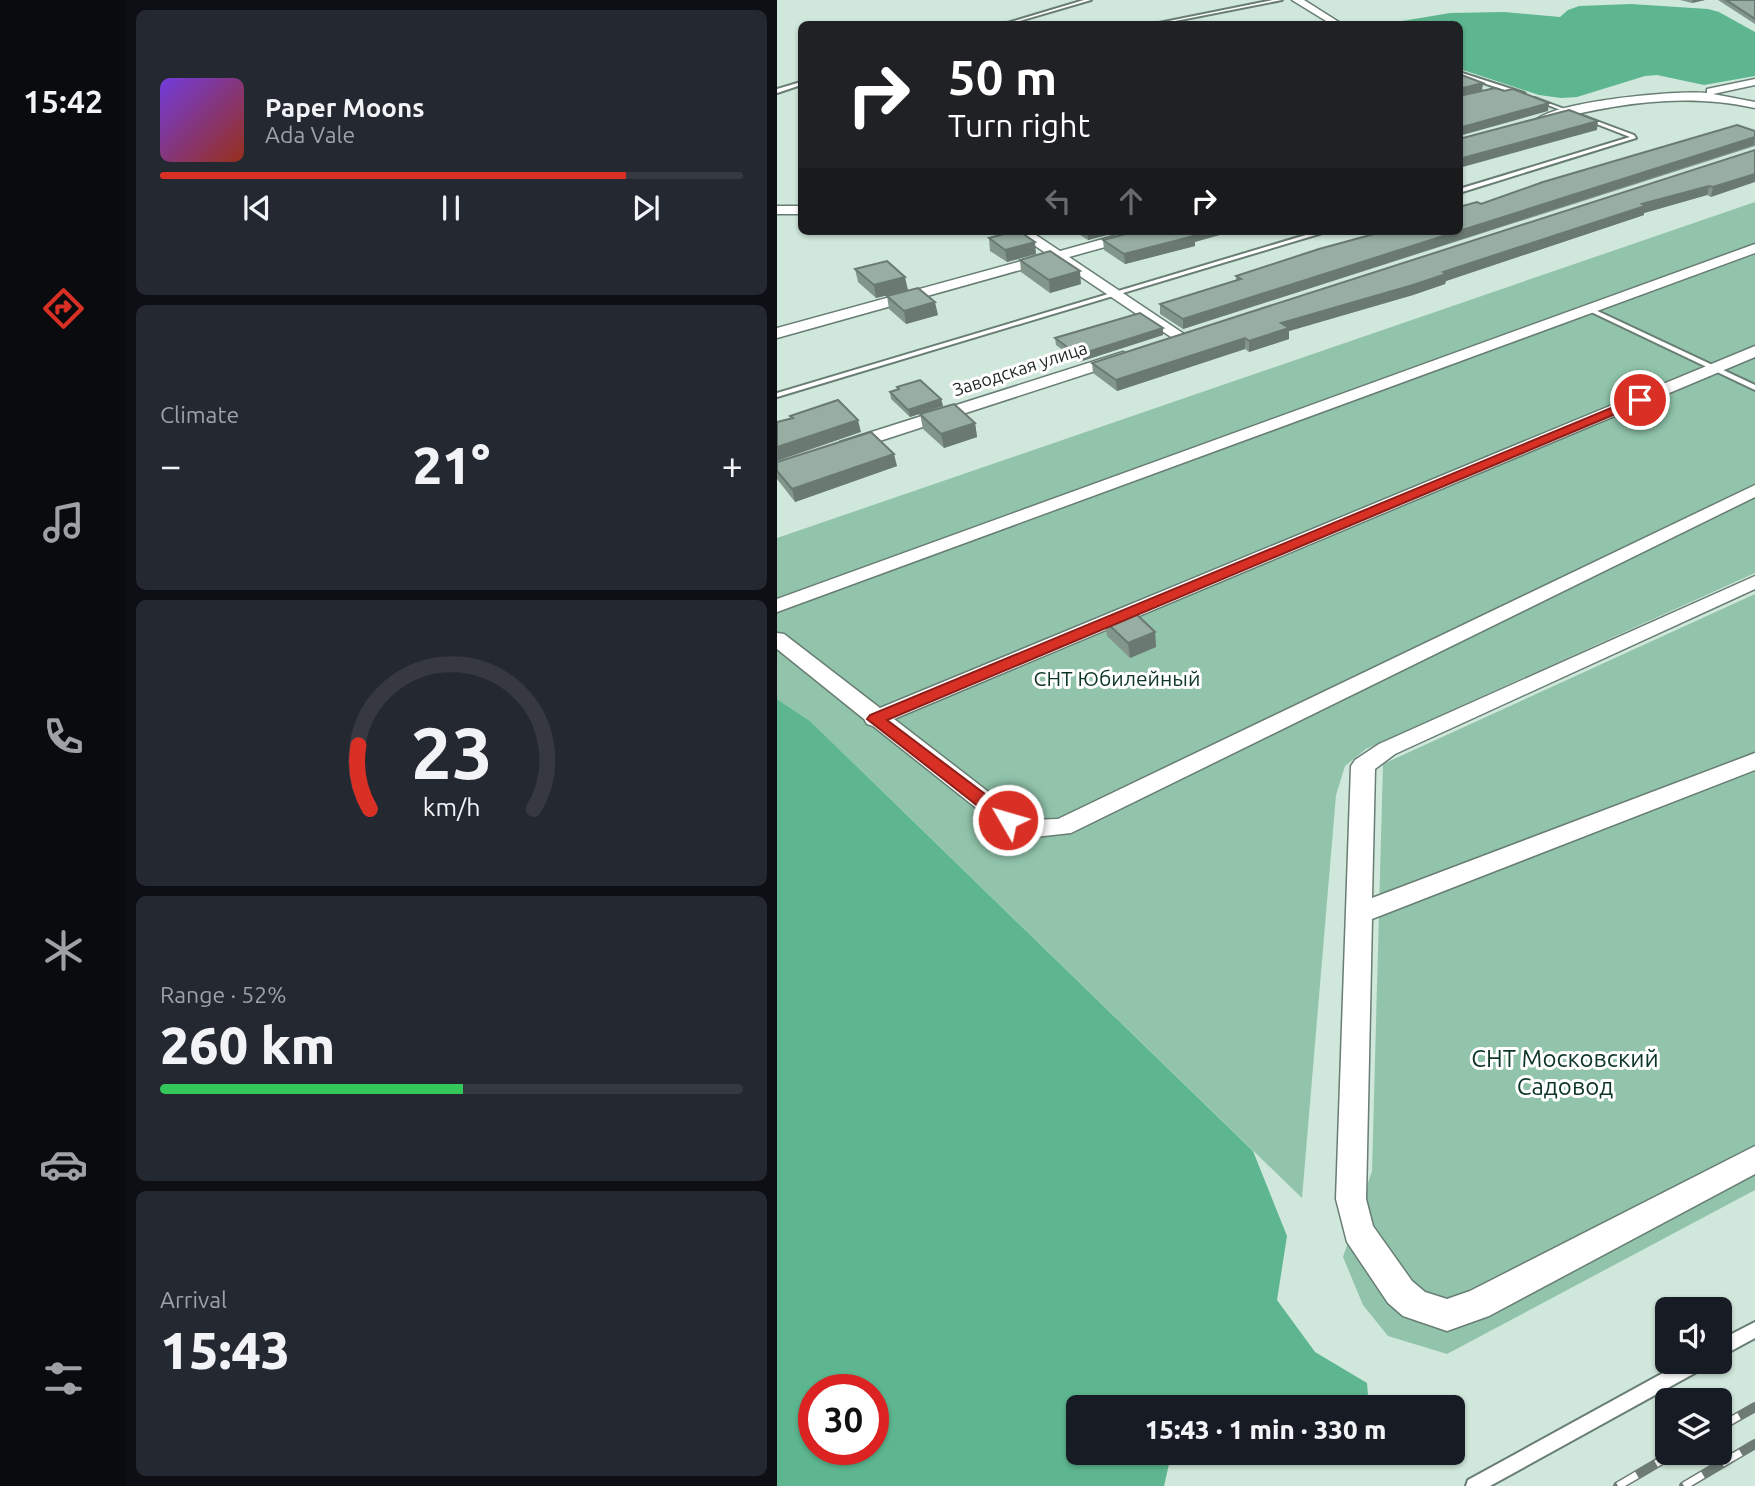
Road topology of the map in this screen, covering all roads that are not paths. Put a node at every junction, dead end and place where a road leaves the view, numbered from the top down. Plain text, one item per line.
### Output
1 (1089, 0) edge
2 (1280, 0) edge
3 (1297, 0) edge
4 (1016, 21) edge
5 (1172, 21) edge
6 (1332, 21) edge
7 (1463, 73) edge
8 (1755, 82) edge
9 (798, 87) edge
10 (1508, 89) junction
11 (777, 92) edge
12 (1496, 93) edge
13 (1677, 94) junction
14 (1755, 105) edge
15 (1572, 111) junction
16 (1535, 122) edge
17 (1463, 190) edge
18 (798, 209) edge
19 (777, 210) edge
20 (1027, 235) edge
21 (1133, 235) edge
22 (1313, 235) edge
23 (1755, 248) edge
24 (1059, 256) junction
25 (1117, 294) junction
26 (1589, 309) junction
27 (777, 334) edge
28 (1755, 351) edge
29 (1714, 368) junction
30 (1755, 388) edge
31 (777, 395) edge
32 (829, 451) edge
33 (1755, 490) edge
34 (1755, 582) edge
35 (777, 606) edge
36 (777, 639) edge
37 (875, 719) junction
38 (1755, 761) edge
39 (1359, 913) junction
40 (1755, 1159) edge
41 (1755, 1330) edge
42 (1732, 1342) edge
43 (1676, 1374) edge
44 (1474, 1486) edge

1 - 4 lane
2 - 5 lane
3 - 6 street
7 - 10 lane
8 - 13 street
9 - 11 lane
10 - 12 lane
10 - 15 lane
13 - 14 street
13 - 15 street
15 - 16 street
15 - 17 lane
18 - 19 street
20 - 24 street
21 - 24 street
22 - 25 lane
23 - 26 street
24 - 25 street
24 - 27 street
25 - 31 lane
25 - 32 street, Заводская улица
26 - 29 lane
26 - 35 street
28 - 29 street
29 - 30 lane
29 - 37 street
33 - 37 street
34 - 39 street
36 - 37 street
38 - 39 street
39 - 40 street
41 - 42 lane
43 - 44 lane

